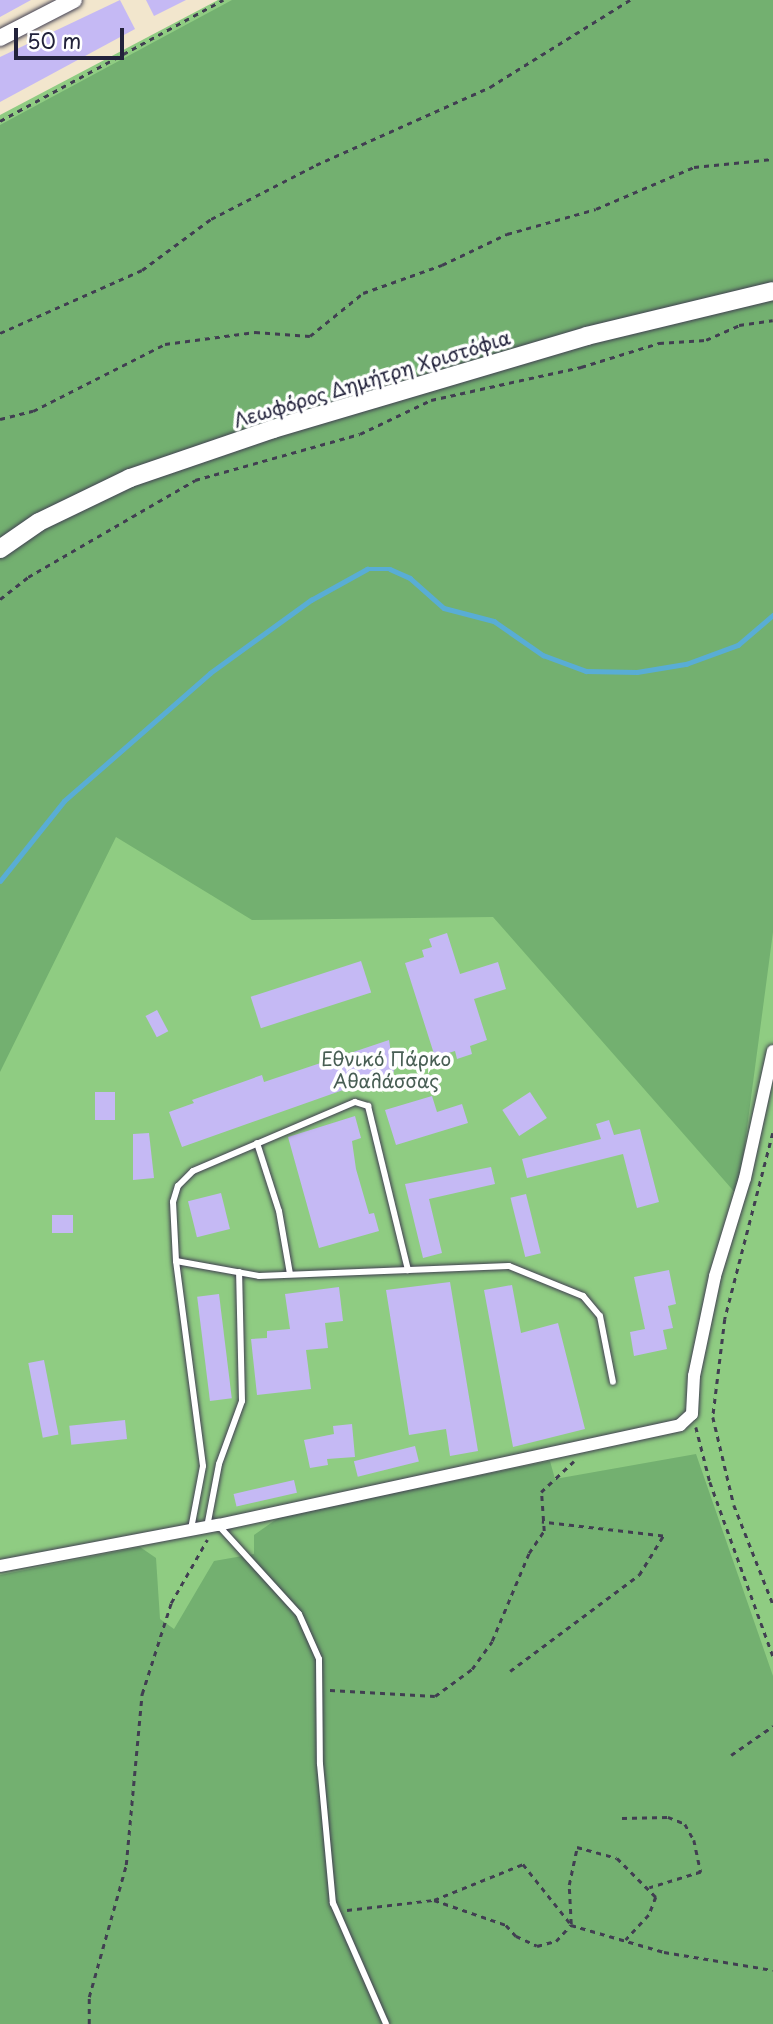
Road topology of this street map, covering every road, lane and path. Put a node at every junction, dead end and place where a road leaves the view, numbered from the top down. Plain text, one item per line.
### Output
1 (74, 0) edge
2 (223, 0) edge
3 (630, 0) edge
4 (55, 4) edge
5 (0, 38) edge
6 (0, 121) edge
7 (773, 159) edge
8 (773, 291) edge
9 (773, 320) edge
10 (0, 333) edge
11 (0, 419) edge
12 (0, 549) edge
13 (0, 599) edge
14 (773, 1052) edge
15 (773, 1133) edge
16 (257, 1143) junction
17 (176, 1261) junction
18 (408, 1270) junction
19 (239, 1272) junction
20 (290, 1274) junction
21 (613, 1382) dead end
22 (692, 1414) junction
23 (591, 1444) junction
24 (219, 1464) junction
25 (203, 1466) junction
26 (542, 1522) junction
27 (213, 1526) junction
28 (191, 1529) junction
29 (0, 1566) edge
30 (773, 1604) edge
31 (773, 1656) edge
32 (510, 1671) dead end
33 (319, 1689) junction
34 (773, 1726) edge
35 (731, 1755) dead end
36 (622, 1818) dead end
37 (649, 1888) junction
38 (434, 1900) junction
39 (337, 1912) junction
40 (571, 1925) junction
41 (626, 1940) junction
42 (773, 1970) edge
43 (89, 2024) edge
44 (386, 2024) edge

1 - 4 street
2 - 6 path
3 - 10 path
4 - 5 street
7 - 11 path
8 - 12 main road, Λεωφόρος Δημήτρη Χριστόφια
9 - 13 path
14 - 22 street
15 - 30 path
16 - 17 lane
16 - 18 lane
16 - 20 lane
17 - 19 lane
17 - 25 lane
18 - 20 lane
18 - 21 lane
19 - 20 lane
19 - 24 lane
22 - 23 street
22 - 31 path
23 - 26 path
23 - 27 street
24 - 25 lane
24 - 27 lane
25 - 28 lane
26 - 32 path
26 - 33 path
27 - 28 street
27 - 33 lane
27 - 43 path
28 - 29 street
33 - 39 lane
34 - 35 path
36 - 37 path
37 - 40 path
37 - 41 path
38 - 39 path
38 - 40 path
38 - 40 path
39 - 44 lane
40 - 41 path
41 - 42 path

